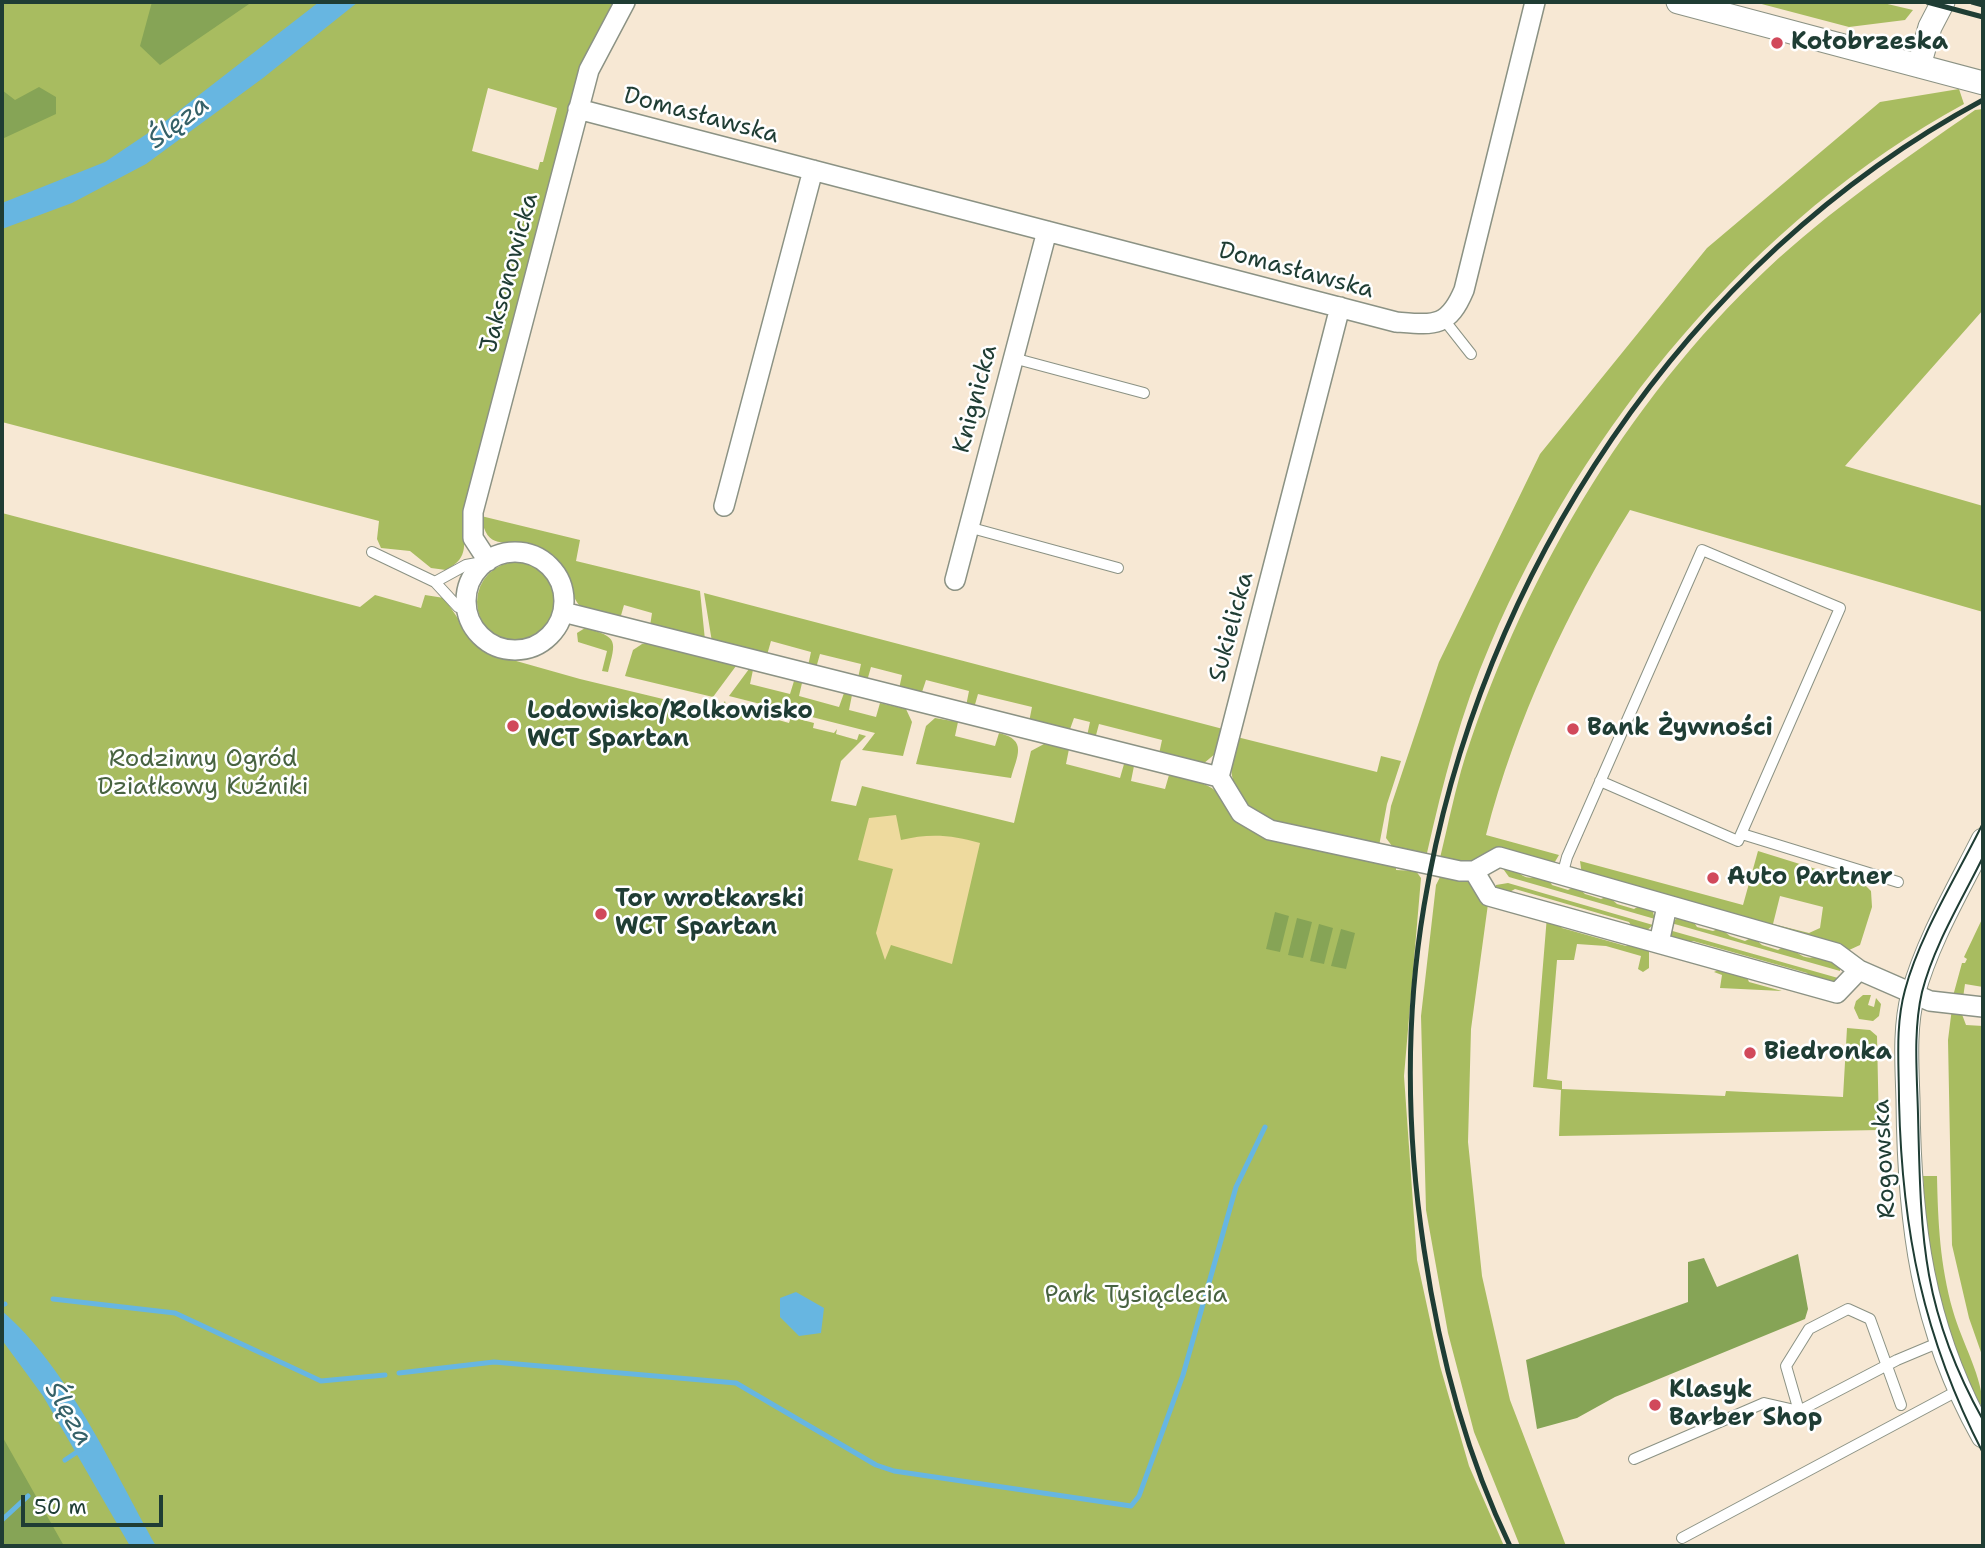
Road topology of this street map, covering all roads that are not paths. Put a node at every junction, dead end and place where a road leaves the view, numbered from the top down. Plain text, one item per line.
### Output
1 (625, 2) edge
2 (1535, 2) edge
3 (1678, 2) edge
4 (1943, 2) edge
5 (1920, 65) junction
6 (1983, 83) edge
7 (578, 109) junction
8 (813, 170) junction
9 (1047, 231) junction
10 (1340, 307) junction
11 (1445, 321) junction
12 (1471, 354) dead end
13 (1013, 358) junction
14 (1144, 393) dead end
15 (724, 506) dead end
16 (968, 527) junction
17 (372, 552) dead end
18 (488, 561) junction
19 (1118, 568) dead end
20 (955, 580) dead end
21 (435, 582) junction
22 (467, 610) junction
23 (563, 612) junction
24 (1219, 777) junction
25 (1600, 781) junction
26 (1742, 834) junction
27 (1983, 840) edge
28 (1474, 870) junction
29 (1562, 876) junction
30 (1898, 882) dead end
31 (1667, 906) junction
32 (1659, 943) junction
33 (1859, 970) junction
34 (1913, 994) junction
35 (1983, 1007) edge
36 (1940, 1342) junction
37 (1889, 1364) junction
38 (1959, 1390) junction
39 (1901, 1405) dead end
40 (1799, 1411) junction
41 (1983, 1436) edge
42 (1634, 1459) dead end
43 (1682, 1538) dead end

1 - 7 street, Jaksonowicka
2 - 11 street
3 - 5 street
4 - 5 street
5 - 6 street
7 - 8 street, Domasławska
7 - 18 street, Jaksonowicka
8 - 9 street, Domasławska
8 - 15 street
9 - 10 street, Domasławska
9 - 13 street, Knignicka
10 - 11 street, Domasławska
10 - 24 street, Sukielicka
11 - 12 lane
13 - 14 lane
13 - 16 street, Knignicka
16 - 19 lane
16 - 20 street, Knignicka
17 - 21 lane
18 - 21 lane
18 - 22 street
18 - 23 street
21 - 22 lane
22 - 23 street
23 - 24 street
24 - 28 street
25 - 26 lane
25 - 26 lane
25 - 29 lane
26 - 30 lane
27 - 34 street, Rogowska
28 - 29 street
28 - 32 street
29 - 31 street
31 - 32 street
31 - 33 street
32 - 33 street
33 - 34 street
34 - 35 street
34 - 36 street, Rogowska
36 - 37 lane
36 - 38 street, Rogowska
37 - 39 lane
37 - 40 lane
37 - 40 lane
38 - 41 street, Rogowska
38 - 43 lane
40 - 42 lane

